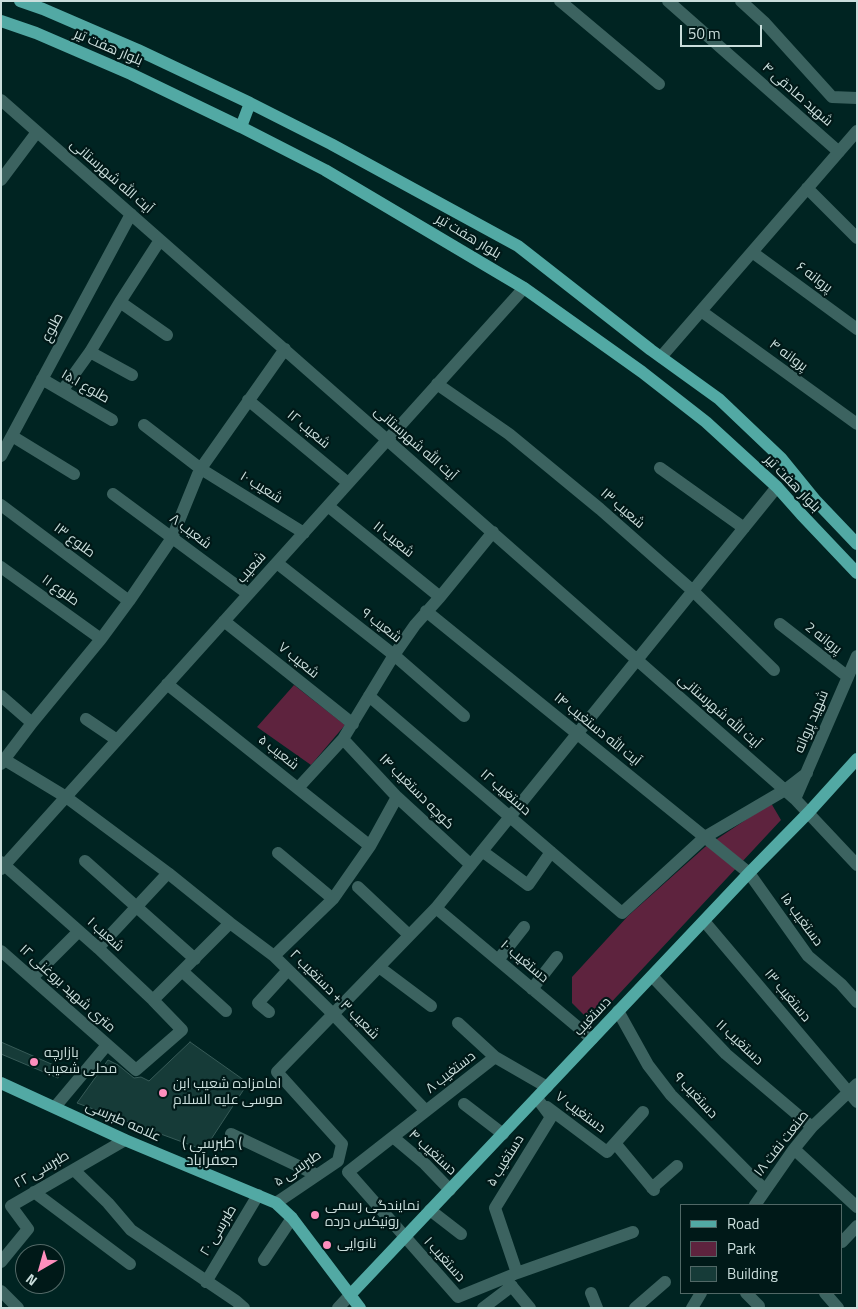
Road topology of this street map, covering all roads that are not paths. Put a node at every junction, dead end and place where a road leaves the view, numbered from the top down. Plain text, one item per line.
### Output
1 (20, 1) edge
2 (560, 1) edge
3 (668, 1) edge
4 (741, 1) edge
5 (1, 21) edge
6 (659, 84) dead end
7 (857, 98) edge
8 (1, 100) edge
9 (250, 104) junction
10 (241, 126) junction
11 (857, 131) edge
12 (38, 132) junction
13 (839, 152) junction
14 (1, 180) edge
15 (807, 188) junction
16 (131, 214) junction
17 (857, 238) edge
18 (160, 240) junction
19 (752, 252) junction
20 (524, 288) junction
21 (120, 302) junction
22 (701, 311) junction
23 (857, 329) edge
24 (167, 335) dead end
25 (285, 350) junction
26 (90, 352) junction
27 (661, 357) junction
28 (132, 375) dead end
29 (42, 379) junction
30 (437, 384) junction
31 (62, 391) junction
32 (248, 400) junction
33 (112, 420) dead end
34 (857, 424) edge
35 (144, 425) dead end
36 (12, 436) junction
37 (388, 440) junction
38 (1, 456) edge
39 (202, 468) junction
40 (660, 468) dead end
41 (74, 474) dead end
42 (348, 483) junction
43 (778, 487) junction
44 (113, 494) dead end
45 (816, 500) junction
46 (1, 505) edge
47 (328, 506) junction
48 (801, 514) junction
49 (744, 528) junction
50 (493, 532) junction
51 (304, 533) junction
52 (172, 538) junction
53 (857, 544) edge
54 (277, 563) junction
55 (1, 567) edge
56 (857, 572) edge
57 (693, 591) junction
58 (248, 594) junction
59 (440, 597) junction
60 (129, 601) junction
61 (426, 611) junction
62 (224, 621) junction
63 (780, 624) dead end
64 (101, 639) junction
65 (394, 655) junction
66 (857, 656) edge
67 (637, 660) junction
68 (774, 670) dead end
69 (848, 677) junction
70 (167, 684) junction
71 (1, 696) edge
72 (369, 696) junction
73 (464, 716) dead end
74 (86, 720) dead end
75 (32, 723) junction
76 (352, 724) junction
77 (577, 734) junction
78 (343, 739) junction
79 (117, 740) junction
80 (857, 759) edge
81 (3, 762) edge
82 (807, 773) junction
83 (298, 788) junction
84 (785, 790) junction
85 (66, 797) junction
86 (397, 797) junction
87 (795, 799) junction
88 (809, 812) junction
89 (510, 816) junction
90 (704, 837) junction
91 (370, 846) junction
92 (482, 851) junction
93 (551, 852) junction
94 (278, 853) dead end
95 (85, 861) dead end
96 (857, 864) edge
97 (2, 865) edge
98 (471, 865) junction
99 (168, 873) junction
100 (749, 873) junction
101 (358, 887) dead end
102 (333, 899) junction
103 (136, 906) junction
104 (436, 908) junction
105 (704, 921) junction
106 (230, 923) junction
107 (524, 927) dead end
108 (79, 931) junction
109 (410, 935) junction
110 (98, 948) junction
111 (1, 951) edge
112 (274, 956) junction
113 (194, 958) junction
114 (557, 958) dead end
115 (498, 960) junction
116 (379, 967) junction
117 (288, 970) junction
118 (182, 971) junction
119 (652, 976) junction
120 (32, 978) junction
121 (532, 989) junction
122 (154, 1000) junction
123 (857, 1002) edge
124 (432, 1006) dead end
125 (226, 1011) dead end
126 (269, 1012) dead end
127 (618, 1012) junction
128 (333, 1014) junction
129 (458, 1023) dead end
130 (592, 1039) junction
131 (107, 1045) junction
132 (495, 1057) junction
133 (136, 1070) joint
134 (1, 1083) edge
135 (547, 1087) junction
136 (852, 1088) edge
137 (538, 1100) junction
138 (857, 1102) edge
139 (464, 1104) dead end
140 (55, 1107) junction
141 (426, 1111) junction
142 (643, 1112) dead end
143 (812, 1127) junction
144 (231, 1134) dead end
145 (503, 1134) junction
146 (394, 1137) junction
147 (125, 1140) junction
148 (614, 1144) junction
149 (794, 1149) junction
150 (338, 1161) junction
151 (677, 1166) dead end
152 (74, 1170) junction
153 (348, 1172) junction
154 (316, 1175) junction
155 (450, 1190) junction
156 (34, 1192) junction
157 (258, 1195) junction
158 (760, 1197) edge
159 (276, 1203) junction
160 (770, 1204) edge
161 (857, 1207) edge
162 (430, 1210) junction
163 (292, 1218) junction
164 (857, 1226) edge
165 (633, 1232) dead end
166 (461, 1234) dead end
167 (405, 1238) junction
168 (843, 1241) edge
169 (264, 1260) dead end
170 (1, 1262) edge
171 (130, 1264) dead end
172 (512, 1279) junction
173 (206, 1282) junction
174 (665, 1282) dead end
175 (1, 1291) edge
176 (591, 1293) dead end
177 (700, 1294) edge
178 (747, 1294) edge
179 (826, 1294) edge
180 (350, 1295) junction
181 (759, 1306) dead end
182 (18, 1308) edge
183 (244, 1308) edge
184 (338, 1308) edge
185 (360, 1308) edge
186 (483, 1308) edge
187 (530, 1308) edge
188 (597, 1308) edge
189 (635, 1308) edge
190 (692, 1308) edge
191 (838, 1308) edge

1 - 9 main road, بلوار هفت تیر
2 - 6 street
3 - 13 street, شهید صادقی ۴
4 - 7 street
5 - 10 main road, بلوار هفت تیر
8 - 12 street, آیت الله شهرستانی
9 - 10 main road
9 - 27 main road, بلوار هفت تیر
10 - 20 main road, بلوار هفت تیر
11 - 13 street
12 - 14 street
12 - 16 street, آیت الله شهرستانی
13 - 15 street
15 - 17 street
15 - 19 street
16 - 18 street, آیت الله شهرستانی
16 - 29 street, طلوع
18 - 21 street
18 - 25 street, آیت الله شهرستانی
19 - 22 street
19 - 23 street, پروانه ۶
20 - 30 street, شعیب
20 - 43 main road, بلوار هفت تیر
21 - 24 street
21 - 26 street
22 - 27 street
22 - 34 street, پروانه ۴
25 - 32 street
25 - 37 street, آیت الله شهرستانی
26 - 28 street
26 - 31 street
27 - 45 main road, بلوار هفت تیر
29 - 31 street, طلوع ۱۵.۱
29 - 36 street, طلوع
30 - 37 street, شعیب
30 - 57 street, شعیب ۱۳
31 - 33 street, طلوع ۱۵.۱
32 - 39 street
32 - 42 street, شعیب ۱۲
35 - 39 street, شعیب ۱۰
36 - 38 street, طلوع
36 - 41 street
37 - 42 street, شعیب
37 - 50 street, آیت الله شهرستانی
39 - 51 street, شعیب ۱۰
39 - 52 street
40 - 49 street
42 - 47 street, شعیب
43 - 48 main road, بلوار هفت تیر
43 - 49 street
44 - 52 street, شعیب ۸
45 - 48 main road
45 - 53 main road, بلوار هفت تیر
46 - 60 street, طلوع ۱۳
47 - 51 street, شعیب
47 - 59 street, شعیب ۱۱
48 - 56 main road, بلوار هفت تیر
49 - 57 street
50 - 59 street
50 - 67 street, آیت الله شهرستانی
51 - 54 street, شعیب
52 - 58 street, شعیب ۸
52 - 60 street
54 - 58 street, شعیب
54 - 65 street, شعیب ۹
55 - 64 street, طلوع ۱۱
57 - 67 street
57 - 68 street, شعیب ۱۳
58 - 62 street, شعیب
59 - 61 street
60 - 64 street
61 - 65 street
61 - 77 street, آیت الله دستغیب ۱۴
62 - 70 street, شعیب
62 - 76 street, شعیب ۷
63 - 69 street, پروانه 2
64 - 75 street
65 - 72 street
65 - 73 street, شعیب ۹
66 - 69 street, شهید پروانه
67 - 77 street
67 - 84 street, آیت الله شهرستانی
69 - 82 street, شهید پروانه
70 - 79 street, شعیب
70 - 83 street, شعیب ۵
71 - 75 street
72 - 76 street
72 - 89 street, دستغیب ۱۲
74 - 79 street
75 - 81 street
76 - 78 street
77 - 89 street
77 - 90 street, آیت الله دستغیب ۱۴
78 - 83 street
78 - 86 street, کوچه دستغیب ۱۴
79 - 85 street, شعیب
80 - 88 main road, دستغیب
81 - 85 street, شعیب ۳ + دستغیب ۲
82 - 84 street
82 - 87 street, شهید پروانه
83 - 91 street, شعیب ۵
84 - 87 street, آیت الله شهرستانی
84 - 90 street
85 - 97 street, شعیب
85 - 99 street, شعیب ۳ + دستغیب ۲
86 - 91 street
86 - 98 street, کوچه دستغیب ۱۴
87 - 88 street, آیت الله شهرستانی
88 - 96 street, آیت الله شهرستانی
88 - 100 main road, دستغیب
89 - 92 street
89 - 93 street, دستغیب ۱۲
90 - 93 street, دستغیب ۱۲
90 - 100 street, آیت الله دستغیب ۱۴
91 - 102 street
92 - 93 street
92 - 98 street
94 - 102 street
95 - 103 street
97 - 108 street, شعیب ۱
98 - 104 street
99 - 103 street
99 - 106 street, شعیب ۳ + دستغیب ۲
100 - 105 main road, دستغیب
100 - 123 street, دستغیب ۱۵
101 - 109 street
102 - 112 street
103 - 110 street
103 - 113 street
104 - 109 street
104 - 115 street, دستغیب ۱۰
105 - 119 main road, دستغیب
105 - 136 street, دستغیب ۱۳
106 - 112 street, شعیب ۳ + دستغیب ۲
106 - 113 street
107 - 115 street
108 - 110 street, شعیب ۱
108 - 120 street
109 - 116 street
110 - 122 street, شعیب ۱
111 - 120 street, ۱۲ متری شهید بروغنی
112 - 117 street, شعیب ۳ + دستغیب ۲
113 - 118 street
114 - 121 street
115 - 121 street, دستغیب ۱۰
116 - 124 street
116 - 128 street
117 - 126 street
117 - 128 street, شعیب ۳ + دستغیب ۲
118 - 122 street
118 - 125 street
119 - 127 main road, دستغیب
119 - 143 street, دستغیب ۱۱
120 - 131 street, ۱۲ متری شهید بروغنی
121 - 130 street, دستغیب ۱۰
122 - 133 street, شعیب ۱
127 - 130 main road, دستغیب
127 - 158 street, دستغیب ۹
128 - 141 street, شعیب ۳ + دستغیب ۲
128 - 150 street
129 - 132 street
130 - 135 main road, دستغیب
131 - 133 street, ۱۲ متری شهید بروغنی
131 - 140 street
132 - 135 street, دستغیب ۸
132 - 141 street, دستغیب ۸
134 - 140 main road, علامه طبرسی
135 - 137 main road, دستغیب
136 - 138 street, دستغیب ۱۳
136 - 143 street, صنعت نفت ۱۸
137 - 145 main road, دستغیب
137 - 148 street, دستغیب ۷
137 - 172 street, دستغیب ۵
139 - 145 street
140 - 147 main road, علامه طبرسی
141 - 146 street
142 - 148 street, دستغیب ۷
143 - 149 street, صنعت نفت ۱۸
144 - 154 street
145 - 155 main road, دستغیب
146 - 153 street
146 - 155 street, دستغیب ۴
147 - 152 street, طبرسی ۲۲
147 - 157 main road, علامه طبرسی
148 - 151 street
149 - 158 street, صنعت نفت ۱۸
149 - 161 street
150 - 153 street
150 - 154 street, طبرسی ۵
152 - 156 street, طبرسی ۲۲
152 - 173 street
153 - 167 street
154 - 159 street, طبرسی ۵
155 - 162 main road, دستغیب
156 - 170 street, طبرسی ۲۲
156 - 171 street
157 - 159 main road, علامه طبرسی
157 - 173 street, طبرسی ۲۰
158 - 160 street, دستغیب ۹
159 - 163 main road, علامه طبرسی
162 - 166 street
162 - 167 main road, دستغیب
163 - 169 street
163 - 180 main road, علامه طبرسی
164 - 168 street
165 - 172 street
167 - 172 street, دستغیب ۱
167 - 180 main road, دستغیب
172 - 186 street
172 - 187 street
173 - 183 street
174 - 189 street
175 - 182 street
176 - 188 street
177 - 190 street
178 - 181 street
179 - 191 street
180 - 184 street
180 - 185 main road, علامه طبرسی

